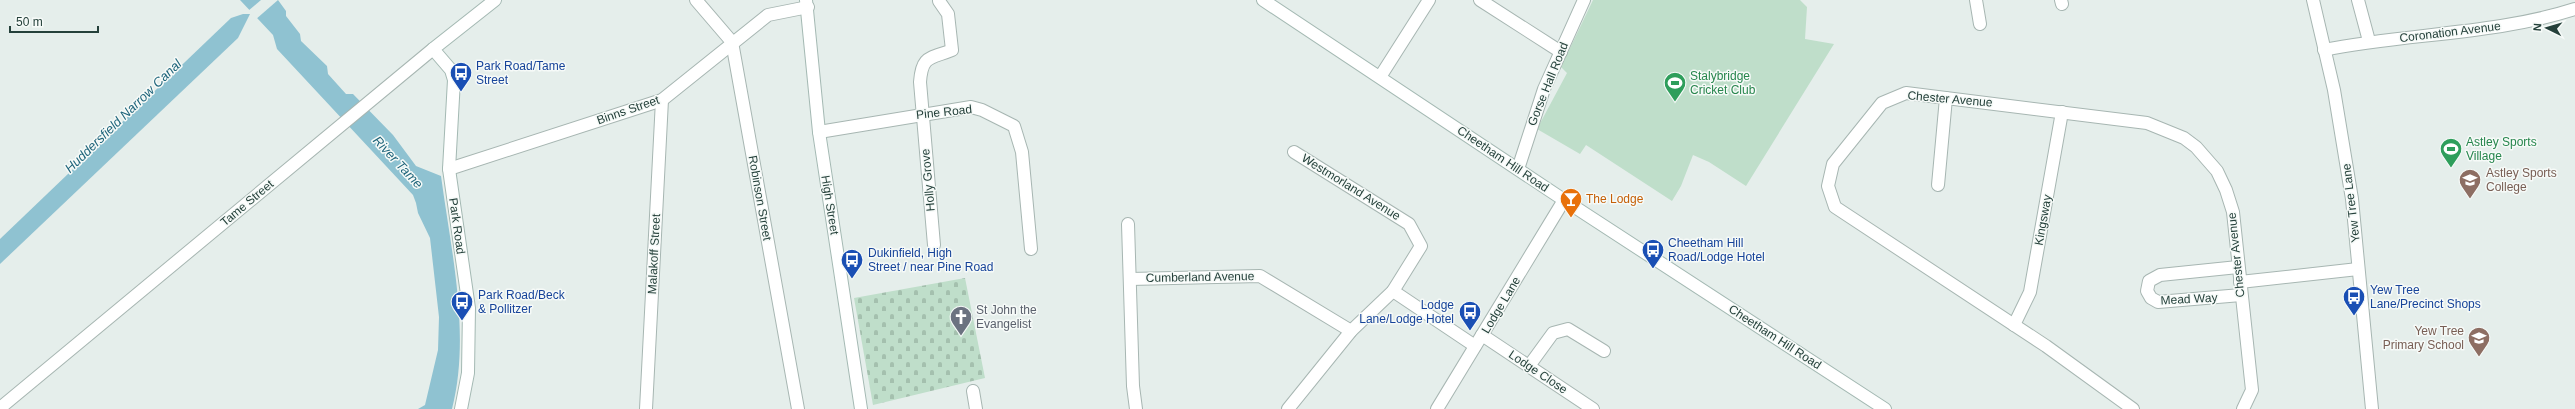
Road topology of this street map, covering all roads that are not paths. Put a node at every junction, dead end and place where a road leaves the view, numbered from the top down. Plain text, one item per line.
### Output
1 (494, 0) edge
2 (696, 0) edge
3 (1263, 0) edge
4 (1429, 0) edge
5 (1480, 0) edge
6 (1584, 0) edge
7 (1976, 0) edge
8 (2313, 0) edge
9 (2358, 0) edge
10 (939, 1) dead end
11 (807, 3) edge
12 (2575, 9) edge
13 (1980, 24) dead end
14 (2369, 41) junction
15 (732, 42) junction
16 (433, 49) junction
17 (2324, 50) junction
18 (1561, 52) junction
19 (1380, 76) junction
20 (1946, 98) junction
21 (662, 100) junction
22 (2062, 112) junction
23 (922, 114) junction
24 (819, 132) junction
25 (1294, 152) dead end
26 (449, 169) junction
27 (1518, 170) junction
28 (1938, 185) dead end
29 (1564, 200) junction
30 (1128, 224) dead end
31 (934, 245) dead end
32 (1031, 248) dead end
33 (2238, 267) junction
34 (2358, 269) junction
35 (1130, 279) junction
36 (2240, 282) junction
37 (1393, 291) junction
38 (2241, 295) junction
39 (2014, 325) junction
40 (1351, 331) junction
41 (1482, 335) junction
42 (1475, 346) junction
43 (1604, 351) dead end
44 (1529, 366) junction
45 (973, 391) dead end
46 (0, 408) edge
47 (461, 409) edge
48 (646, 409) edge
49 (798, 409) edge
50 (861, 409) edge
51 (976, 409) edge
52 (1136, 409) edge
53 (1288, 409) edge
54 (1436, 409) edge
55 (1593, 409) edge
56 (1885, 409) edge
57 (2133, 409) edge
58 (2243, 409) edge
59 (2372, 409) edge

1 - 16 street, Tame Street
2 - 15 street
3 - 19 street, Cheetham Hill Road
4 - 19 street
5 - 18 street
6 - 18 street, Gorse Hall Road
7 - 13 street
8 - 17 street, Yew Tree Lane
9 - 14 street
10 - 23 street, Holly Grove
11 - 15 street, Binns Street
11 - 24 street, High Street
12 - 14 street, Coronation Avenue
14 - 17 street, Coronation Avenue
15 - 21 street, Binns Street
15 - 49 street, Robinson Street
16 - 26 street, Park Road
16 - 46 street, Tame Street
17 - 34 street, Yew Tree Lane
18 - 27 street, Gorse Hall Road
19 - 27 street, Cheetham Hill Road
20 - 22 street, Chester Avenue
20 - 28 street
20 - 39 street, Chester Avenue
21 - 26 street, Binns Street
21 - 48 street, Malakoff Street
22 - 33 street, Chester Avenue
22 - 39 street, Kingsway
23 - 24 street, Pine Road
23 - 31 street, Holly Grove
23 - 32 street, Pine Road
24 - 50 street, High Street
25 - 37 street, Westmorland Avenue
26 - 47 street, Park Road
27 - 29 street, Cheetham Hill Road
29 - 41 street, Lodge Lane
29 - 56 street, Cheetham Hill Road
30 - 35 street, Cumberland Avenue
33 - 36 street, Chester Avenue
33 - 38 street, Mead Way
34 - 36 street
34 - 59 street, Yew Tree Lane
35 - 40 street, Cumberland Avenue
35 - 52 street, Cumberland Avenue
36 - 38 street, Chester Avenue
37 - 40 street, Westmorland Avenue
37 - 42 street
38 - 58 street, Chester Avenue
39 - 57 street, Chester Avenue
40 - 53 street, Westmorland Avenue
41 - 42 street, Lodge Lane
41 - 44 street, Lodge Close
42 - 54 street, Lodge Lane
43 - 44 street
44 - 55 street, Lodge Close
45 - 51 street

